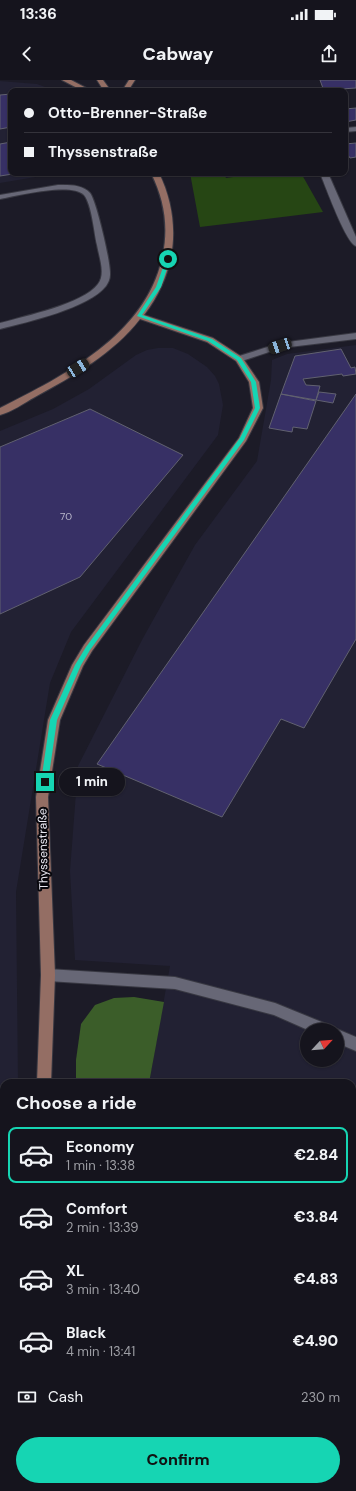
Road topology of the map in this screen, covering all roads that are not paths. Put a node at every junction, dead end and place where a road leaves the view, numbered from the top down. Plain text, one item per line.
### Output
1 (65, 80) edge
2 (82, 88) edge
3 (156, 176) edge
4 (325, 176) edge
5 (0, 197) edge
6 (356, 225) edge
7 (346, 226) junction
8 (356, 244) edge
9 (139, 316) junction
10 (0, 326) edge
11 (356, 336) edge
12 (239, 359) junction
13 (0, 412) edge
14 (48, 975) junction
15 (308, 1023) edge
16 (344, 1039) edge
17 (356, 1044) edge
18 (44, 1079) edge

1 - 2 street
3 - 9 street
4 - 7 street
5 - 10 street
6 - 7 street
7 - 8 street
9 - 12 street, Thyssenstraße
9 - 13 street
11 - 12 street
12 - 14 street, Thyssenstraße
14 - 15 street
14 - 18 street, Thyssenstraße
16 - 17 street

